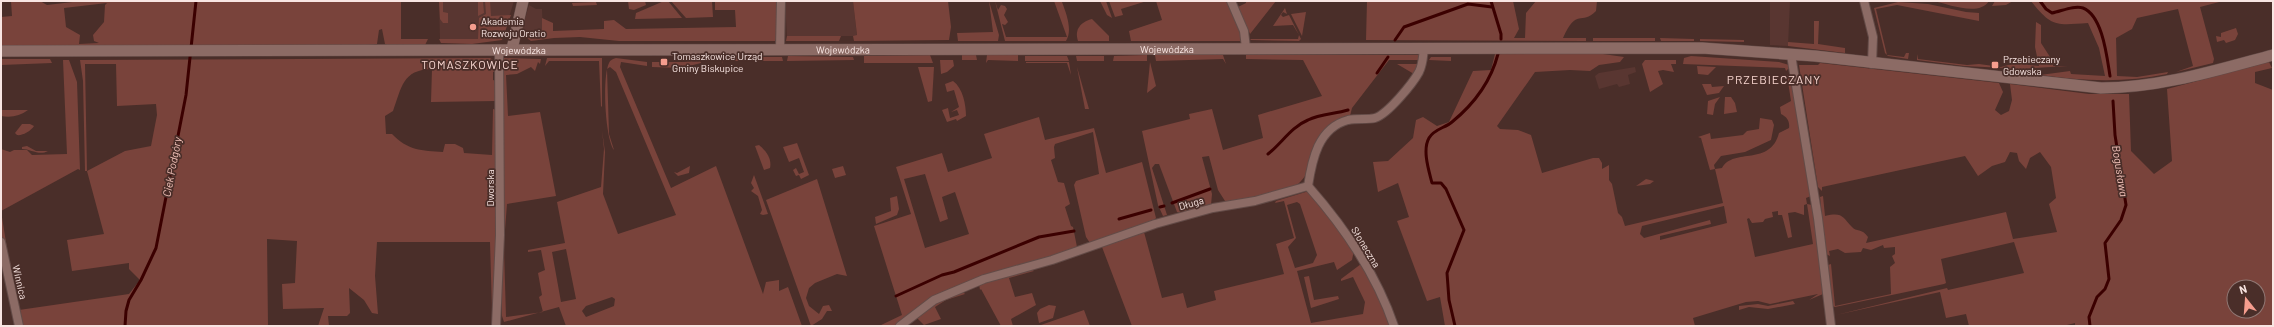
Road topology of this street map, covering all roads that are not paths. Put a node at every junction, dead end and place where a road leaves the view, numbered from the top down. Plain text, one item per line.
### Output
1 (523, 1) edge
2 (781, 1) edge
3 (1231, 1) edge
4 (1864, 1) edge
5 (780, 48) junction
6 (1246, 48) junction
7 (1424, 48) junction
8 (499, 49) junction
9 (512, 49) junction
10 (1, 51) edge
11 (1791, 55) junction
12 (2273, 55) edge
13 (1872, 64) junction
14 (1308, 186) junction
15 (1, 242) edge
16 (19, 326) edge
17 (496, 326) edge
18 (900, 326) edge
19 (1394, 326) edge
20 (1831, 326) edge

1 - 9 main road
2 - 5 street
3 - 6 street
4 - 13 street
5 - 6 main road, Wojewódzka
5 - 9 main road, Wojewódzka
6 - 7 main road, Wojewódzka
7 - 11 main road, Wojewódzka
7 - 14 street
8 - 9 main road, Wojewódzka
8 - 10 main road, Wojewódzka
8 - 17 street, Dworska
11 - 13 main road, Wojewódzka
11 - 20 street
12 - 13 main road, Wojewódzka
14 - 18 street, Długa
14 - 19 street, Słoneczna
15 - 16 street, Winnica

